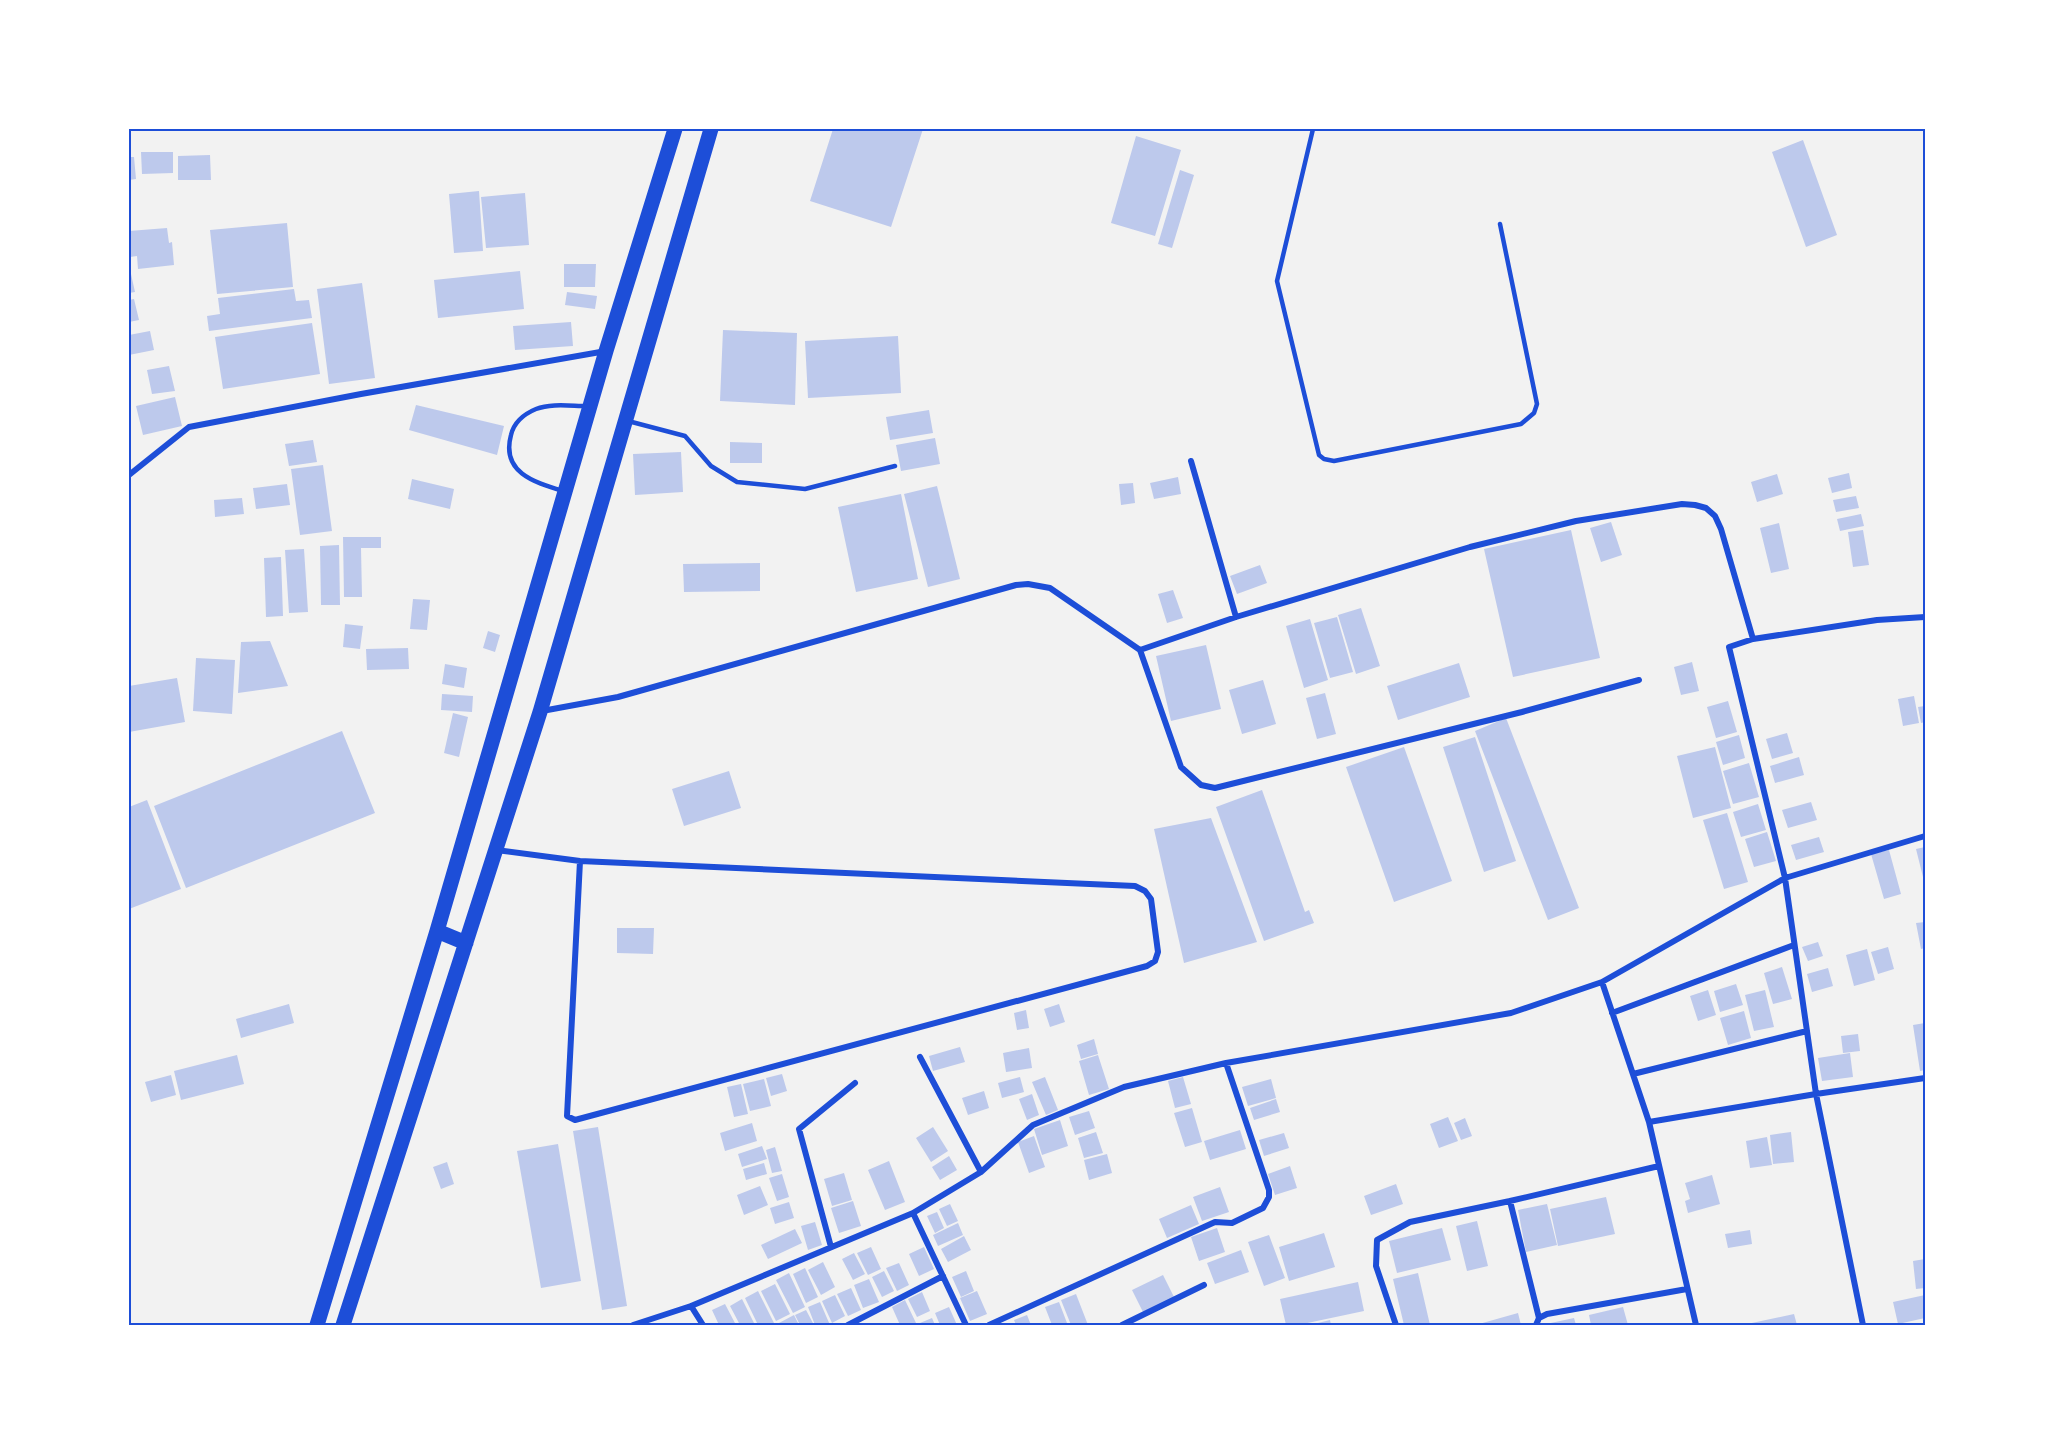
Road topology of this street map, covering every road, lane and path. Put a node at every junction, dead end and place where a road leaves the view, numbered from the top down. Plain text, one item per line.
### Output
1 (675, 129) edge
2 (711, 129) edge
3 (1313, 129) edge
4 (1500, 224) dead end
5 (606, 351) junction
6 (591, 406) junction
7 (625, 420) junction
8 (1191, 460) dead end
9 (895, 466) dead end
10 (129, 475) edge
11 (565, 492) junction
12 (1236, 617) junction
13 (1925, 617) edge
14 (1752, 639) junction
15 (1140, 650) junction
16 (1639, 680) dead end
17 (540, 712) junction
18 (1925, 836) edge
19 (495, 850) junction
20 (580, 861) junction
21 (1785, 878) junction
22 (437, 931) junction
23 (466, 943) junction
24 (1794, 945) junction
25 (1602, 982) junction
26 (1612, 1014) junction
27 (1807, 1031) junction
28 (920, 1057) dead end
29 (1226, 1063) junction
30 (1633, 1074) junction
31 (1925, 1078) edge
32 (855, 1083) dead end
33 (1816, 1094) junction
34 (1648, 1122) junction
35 (1659, 1166) junction
36 (981, 1172) junction
37 (1510, 1202) junction
38 (913, 1213) junction
39 (831, 1247) junction
40 (943, 1276) junction
41 (1204, 1285) dead end
42 (1687, 1289) junction
43 (692, 1306) junction
44 (1538, 1322) edge
45 (317, 1325) edge
46 (343, 1325) edge
47 (633, 1325) edge
48 (703, 1325) edge
49 (848, 1325) edge
50 (966, 1325) edge
51 (989, 1325) edge
52 (1122, 1325) edge
53 (1396, 1325) edge
54 (1696, 1325) edge
55 (1863, 1325) edge

1 - 5 main road
2 - 7 main road
3 - 4 lane
5 - 6 main road
5 - 10 street
6 - 11 main road
6 - 11 lane
7 - 9 lane
7 - 17 main road
8 - 12 street
11 - 22 main road
12 - 14 street
12 - 15 street
13 - 14 street
14 - 21 street
15 - 16 street
15 - 17 street
17 - 19 main road
18 - 21 street
19 - 20 street
19 - 23 main road
20 - 20 street
21 - 24 street
21 - 25 street
22 - 23 main road
22 - 45 main road
23 - 46 main road
24 - 26 street
24 - 27 street
25 - 26 street
25 - 29 street
26 - 30 street
27 - 30 street
27 - 33 street
28 - 36 street
29 - 36 street
29 - 51 street
30 - 34 street
31 - 33 street
32 - 39 street
33 - 34 street
33 - 55 street
34 - 35 street
35 - 37 street
35 - 42 street
36 - 38 street
37 - 44 street
37 - 53 street
38 - 39 street
38 - 40 street
39 - 43 street
40 - 49 street
40 - 50 street
41 - 52 street
42 - 44 street
42 - 54 street
43 - 47 street
43 - 48 street

